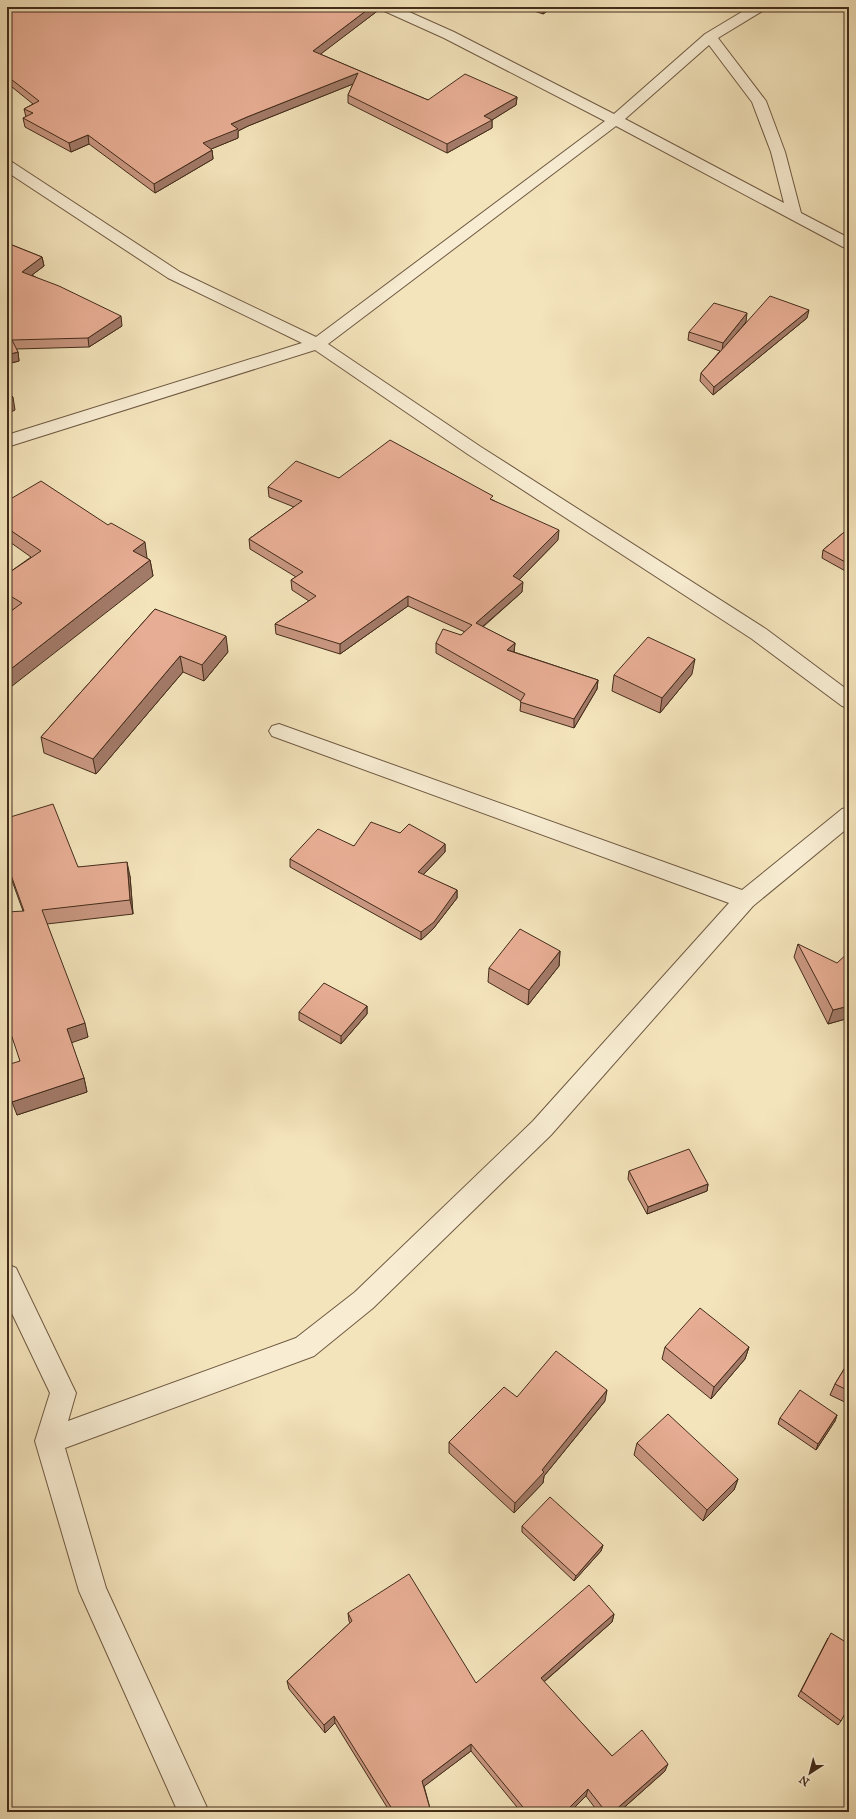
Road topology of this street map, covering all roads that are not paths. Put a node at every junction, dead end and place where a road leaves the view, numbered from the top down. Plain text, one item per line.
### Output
1 (387, 7) edge
2 (759, 7) edge
3 (710, 37) junction
4 (615, 120) junction
5 (7, 165) edge
6 (794, 214) junction
7 (849, 244) edge
8 (317, 344) junction
9 (7, 441) edge
10 (849, 701) edge
11 (279, 731) dead end
12 (849, 815) edge
13 (745, 900) junction
14 (7, 1276) edge
15 (49, 1441) junction
16 (194, 1812) edge

1 - 4 street
2 - 3 street
3 - 4 street
3 - 6 street
4 - 6 street
4 - 8 street
5 - 8 street
6 - 7 street
8 - 9 street
8 - 10 street
11 - 13 street
12 - 13 street
13 - 15 street
14 - 15 street
15 - 16 street

